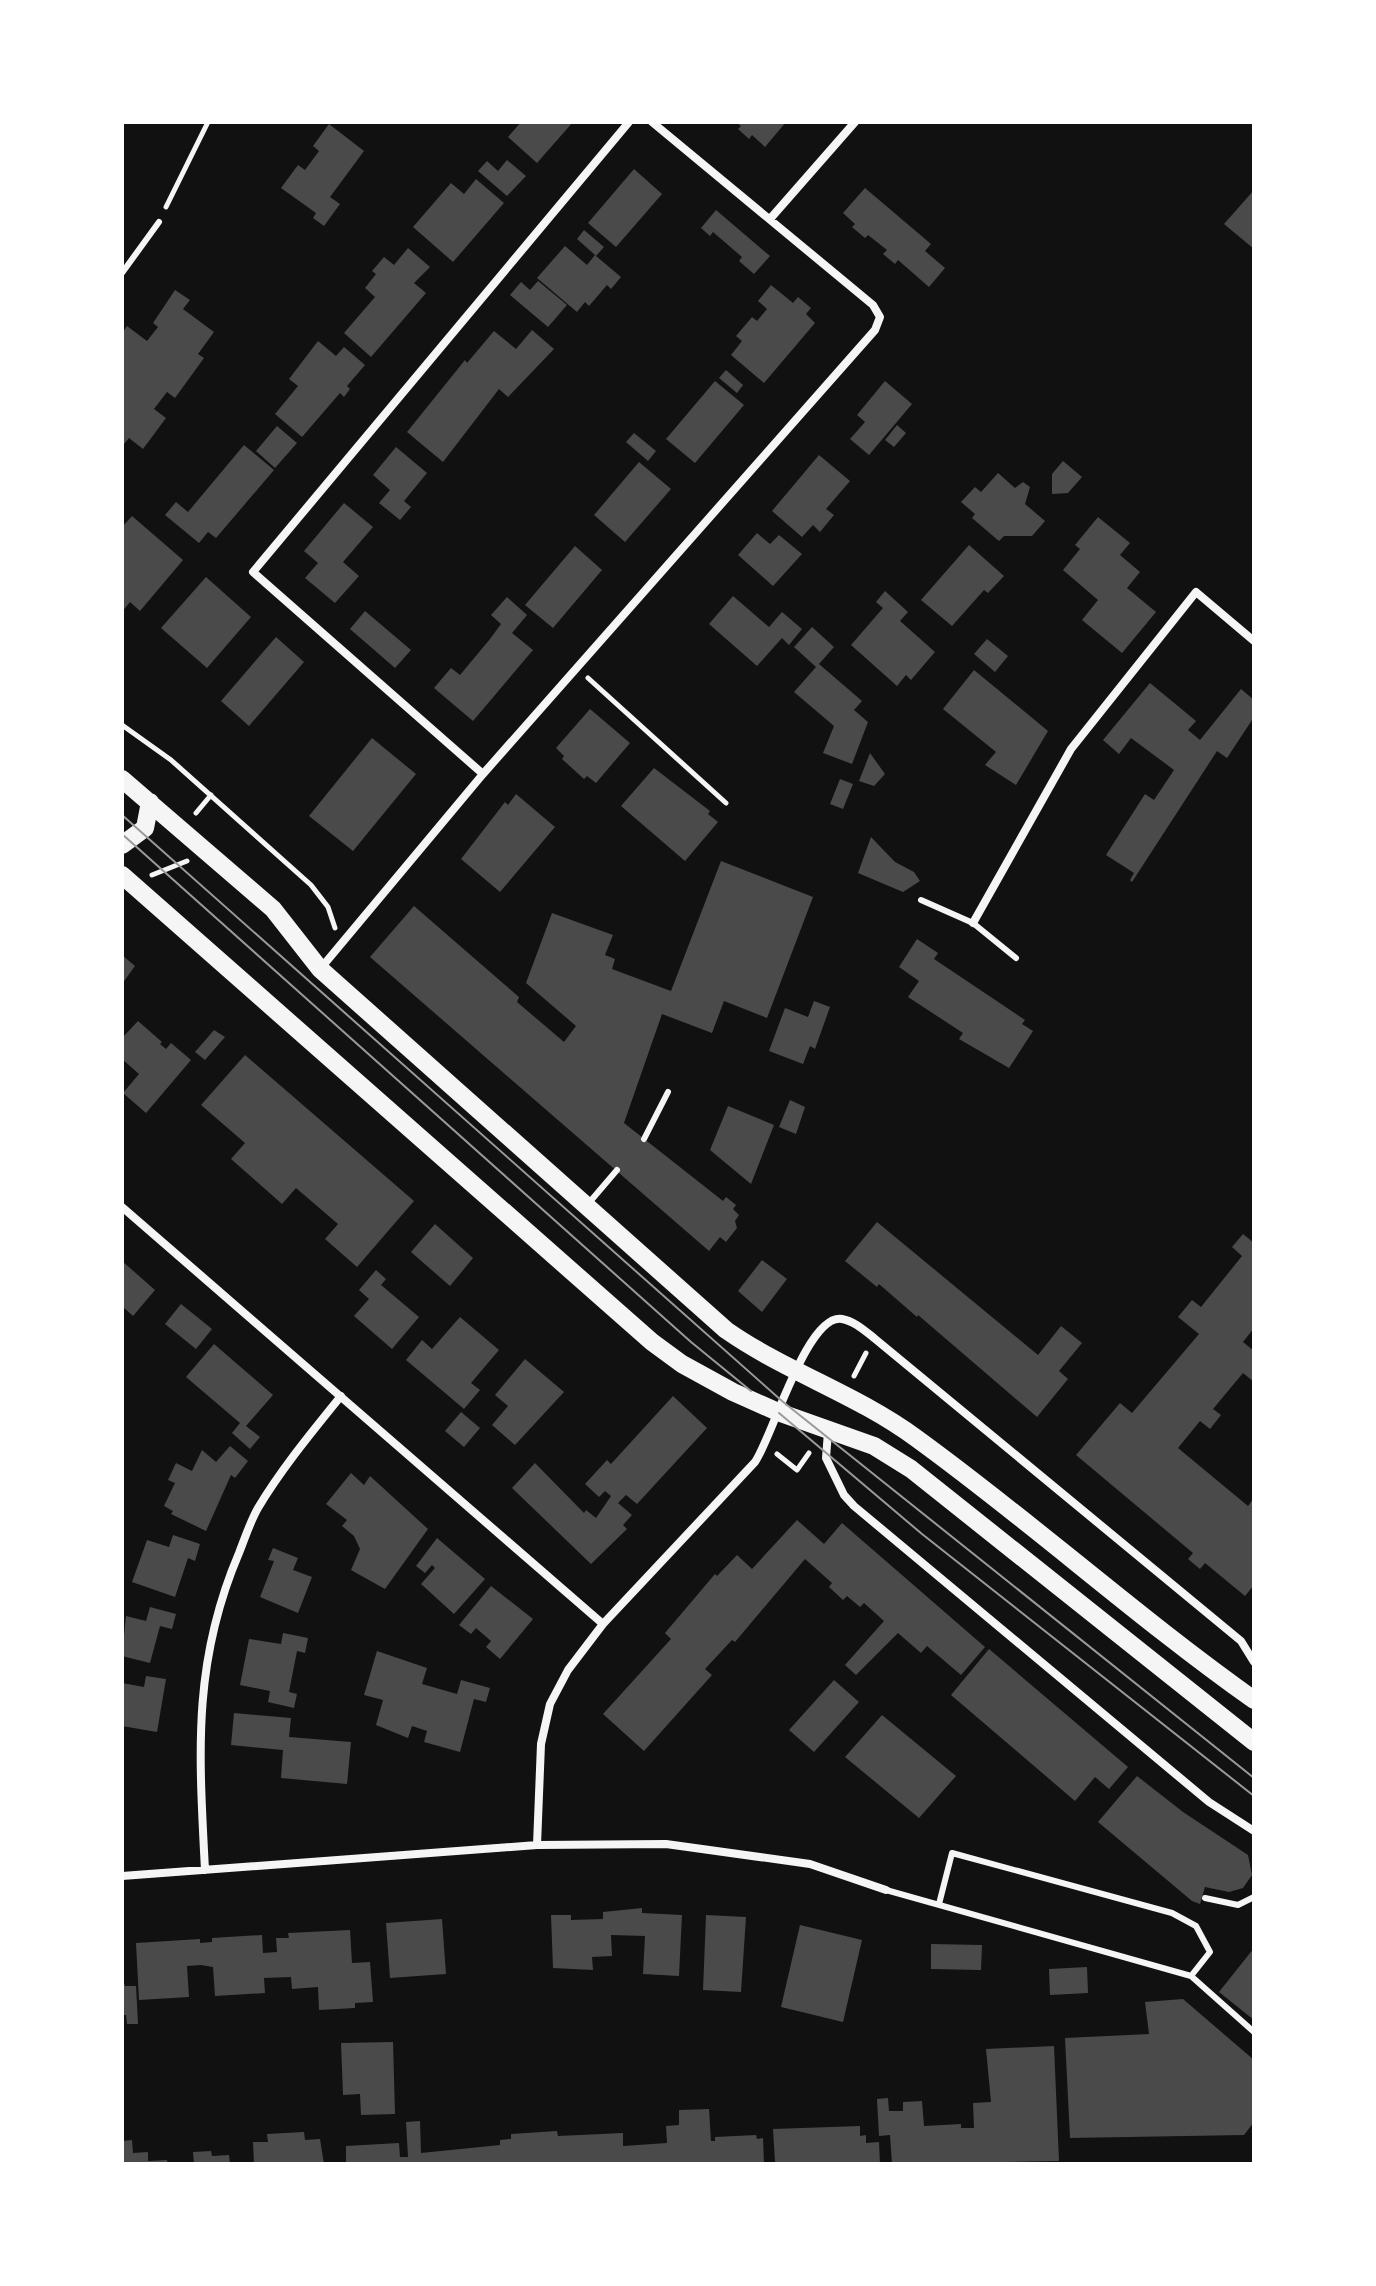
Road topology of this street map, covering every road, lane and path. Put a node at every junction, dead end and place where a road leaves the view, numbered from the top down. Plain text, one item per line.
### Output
1 (208, 122) edge
2 (629, 122) edge
3 (652, 122) edge
4 (855, 122) edge
5 (770, 219) junction
6 (159, 222) joint
7 (122, 273) edge
8 (1254, 641) edge
9 (577, 668) junction
10 (122, 725) edge
11 (483, 774) junction
12 (122, 779) edge
13 (211, 795) junction
14 (150, 802) junction
15 (726, 803) dead end
16 (181, 830) junction
17 (122, 845) edge
18 (122, 875) edge
19 (921, 900) dead end
20 (154, 905) junction
21 (973, 923) junction
22 (340, 945) junction
23 (1016, 958) dead end
24 (320, 969) junction
25 (668, 1092) dead end
26 (644, 1139) dead end
27 (617, 1170) dead end
28 (588, 1204) junction
29 (122, 1207) edge
30 (795, 1372) junction
31 (341, 1396) junction
32 (778, 1412) junction
33 (827, 1427) junction
34 (603, 1624) junction
35 (1254, 1662) edge
36 (1250, 1692) edge
37 (1254, 1742) edge
38 (1254, 1831) edge
39 (537, 1845) junction
40 (205, 1870) junction
41 (122, 1876) edge
42 (886, 1890) joint
43 (1254, 1897) edge
44 (1205, 1898) dead end
45 (936, 1903) junction
46 (1191, 1976) junction
47 (1254, 2032) edge

1 - 6 path
2 - 11 street
3 - 5 street
4 - 5 street
5 - 9 street
6 - 7 lane
8 - 21 street
9 - 11 street
9 - 15 path
10 - 13 path
11 - 22 street
12 - 14 main road
13 - 16 path
13 - 22 path
14 - 16 main road
14 - 17 main road
16 - 20 path
16 - 24 main road
18 - 20 main road
19 - 21 lane
20 - 32 main road
21 - 23 lane
22 - 24 street
24 - 28 main road
25 - 26 lane
27 - 28 lane
28 - 30 main road
29 - 31 street
30 - 32 street
30 - 35 street
30 - 36 main road
31 - 34 street
31 - 40 street
32 - 33 main road
32 - 34 street
33 - 37 main road
33 - 38 street
34 - 39 street
39 - 40 street
39 - 42 street
40 - 41 street
42 - 45 lane
43 - 44 lane
45 - 46 lane
45 - 46 lane
46 - 47 lane

